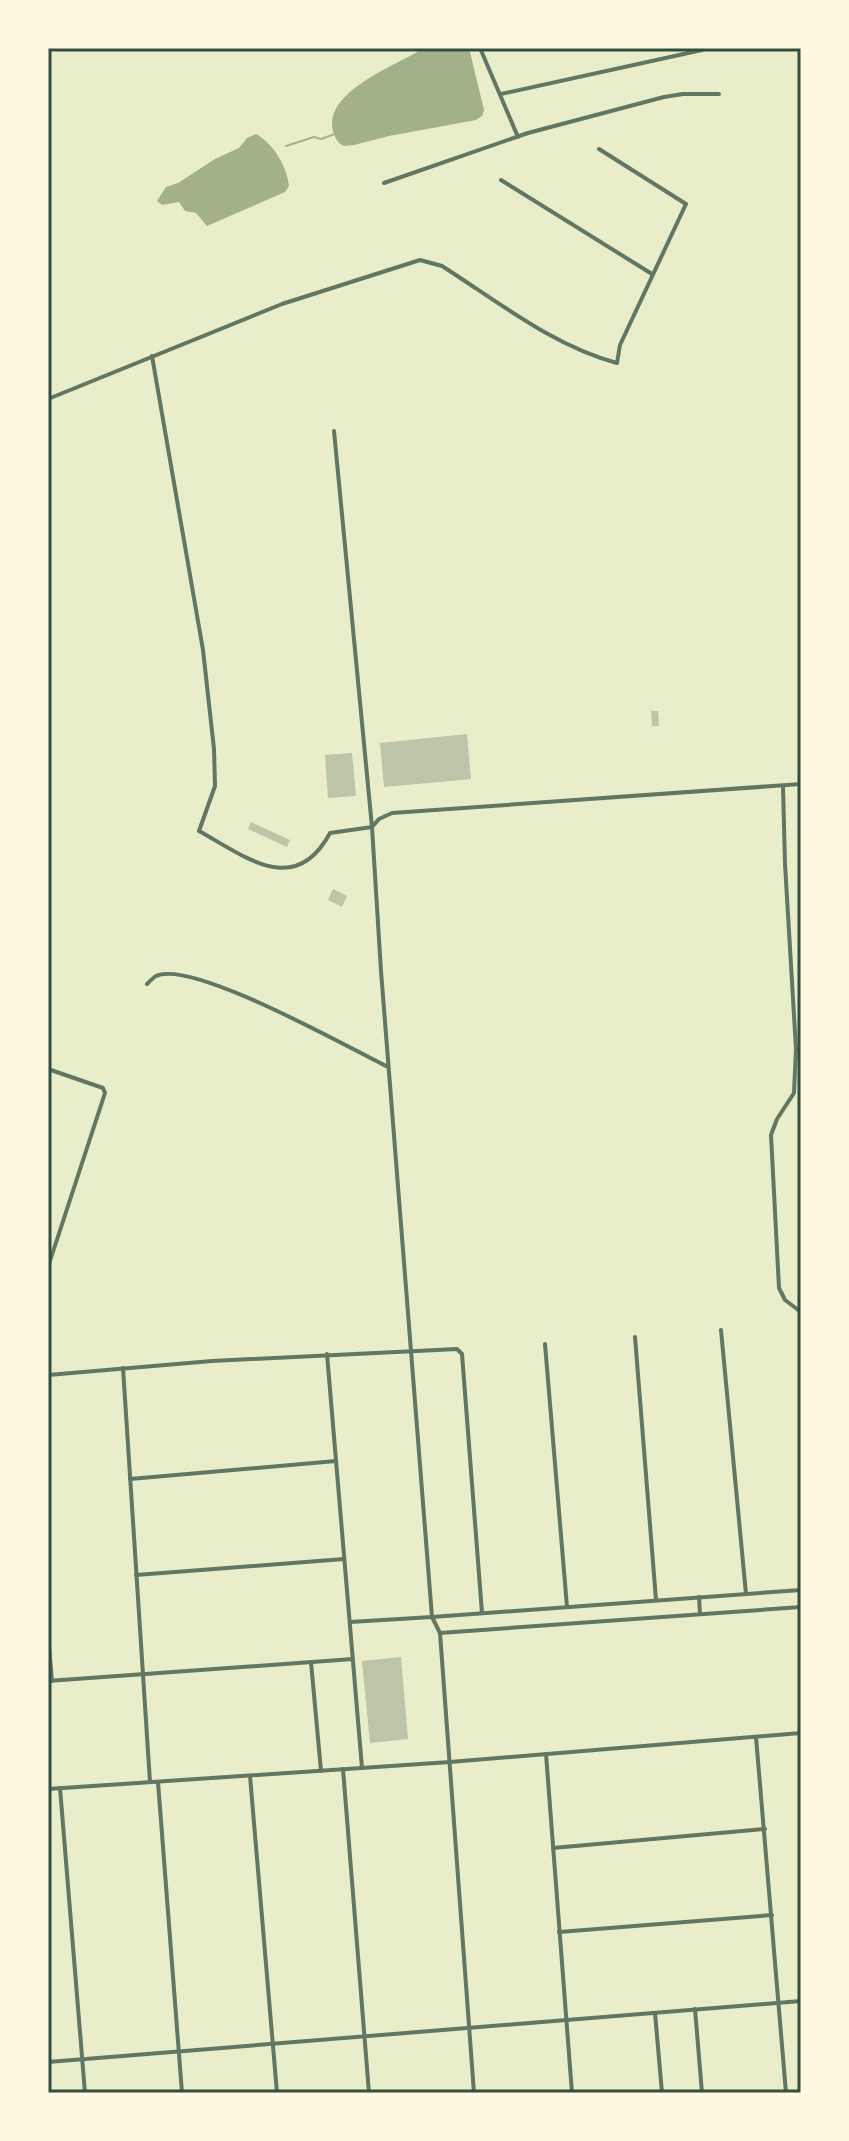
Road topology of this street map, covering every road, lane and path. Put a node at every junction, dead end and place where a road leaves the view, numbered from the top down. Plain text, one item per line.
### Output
1 (480, 48) edge
2 (702, 50) edge
3 (501, 94) junction
4 (719, 94) dead end
5 (518, 137) junction
6 (599, 149) dead end
7 (501, 180) dead end
8 (384, 183) dead end
9 (653, 274) junction
10 (152, 356) junction
11 (48, 399) edge
12 (334, 431) dead end
13 (801, 784) edge
14 (783, 786) junction
15 (372, 827) junction
16 (147, 984) dead end
17 (798, 1048) edge
18 (388, 1067) junction
19 (48, 1069) edge
20 (48, 1267) edge
21 (801, 1312) edge
22 (721, 1330) dead end
23 (635, 1337) dead end
24 (545, 1344) dead end
25 (410, 1351) junction
26 (327, 1354) junction
27 (123, 1368) junction
28 (48, 1375) edge
29 (336, 1461) junction
30 (130, 1479) junction
31 (344, 1559) junction
32 (136, 1575) junction
33 (801, 1590) edge
34 (746, 1594) junction
35 (699, 1597) junction
36 (656, 1600) junction
37 (567, 1607) junction
38 (801, 1607) edge
39 (482, 1613) junction
40 (700, 1614) junction
41 (432, 1617) junction
42 (349, 1622) junction
43 (440, 1633) junction
44 (48, 1635) edge
45 (353, 1659) junction
46 (311, 1662) junction
47 (142, 1674) junction
48 (50, 1681) edge
49 (801, 1733) edge
50 (756, 1737) junction
51 (546, 1754) junction
52 (450, 1762) junction
53 (362, 1768) junction
54 (343, 1769) junction
55 (321, 1771) junction
56 (250, 1776) junction
57 (150, 1782) junction
58 (158, 1782) junction
59 (60, 1788) junction
60 (48, 1789) edge
61 (765, 1829) junction
62 (553, 1848) junction
63 (773, 1915) junction
64 (559, 1932) junction
65 (801, 2001) edge
66 (779, 2003) junction
67 (695, 2009) junction
68 (655, 2013) junction
69 (566, 2020) junction
70 (470, 2028) junction
71 (365, 2036) junction
72 (273, 2044) junction
73 (179, 2051) junction
74 (82, 2059) junction
75 (48, 2062) edge
76 (85, 2093) edge
77 (182, 2093) edge
78 (277, 2093) edge
79 (369, 2093) edge
80 (474, 2093) edge
81 (572, 2093) edge
82 (662, 2093) edge
83 (702, 2093) edge
84 (786, 2093) edge

1 - 3 street
2 - 3 street
3 - 5 street
4 - 5 street
5 - 8 street
6 - 9 street
7 - 9 street
9 - 10 street
10 - 11 street
10 - 15 street
12 - 15 street
13 - 14 street
14 - 15 street
14 - 17 street
15 - 18 street
16 - 18 street
17 - 21 street
18 - 25 street
19 - 20 street
22 - 34 street
23 - 36 street
24 - 37 street
25 - 26 street
25 - 39 street
25 - 41 street
26 - 27 street
26 - 29 street
27 - 28 street
27 - 30 street
29 - 30 street
29 - 31 street
30 - 32 street
31 - 32 street
31 - 42 street
32 - 47 street
33 - 34 street
34 - 35 street
35 - 36 street
35 - 40 street
36 - 37 street
37 - 39 street
38 - 40 street
39 - 41 street
40 - 43 street
41 - 42 street
41 - 43 street
42 - 45 street
43 - 52 street
44 - 48 street
45 - 46 street
45 - 53 street
46 - 47 street
46 - 55 street
47 - 48 street
47 - 57 street
49 - 50 street
50 - 51 street
50 - 61 street
51 - 52 street
51 - 62 street
52 - 53 street
52 - 70 street
53 - 54 street
54 - 55 street
54 - 71 street
55 - 56 street
56 - 58 street
56 - 72 street
57 - 58 street
57 - 59 street
58 - 73 street
59 - 60 street
59 - 74 street
61 - 62 street
61 - 63 street
62 - 64 street
63 - 64 street
63 - 66 street
64 - 69 street
65 - 66 street
66 - 67 street
66 - 84 street
67 - 68 street
67 - 83 street
68 - 69 street
68 - 82 street
69 - 70 street
69 - 81 street
70 - 71 street
70 - 80 street
71 - 72 street
71 - 79 street
72 - 73 street
72 - 78 street
73 - 74 street
73 - 77 street
74 - 75 street
74 - 76 street

